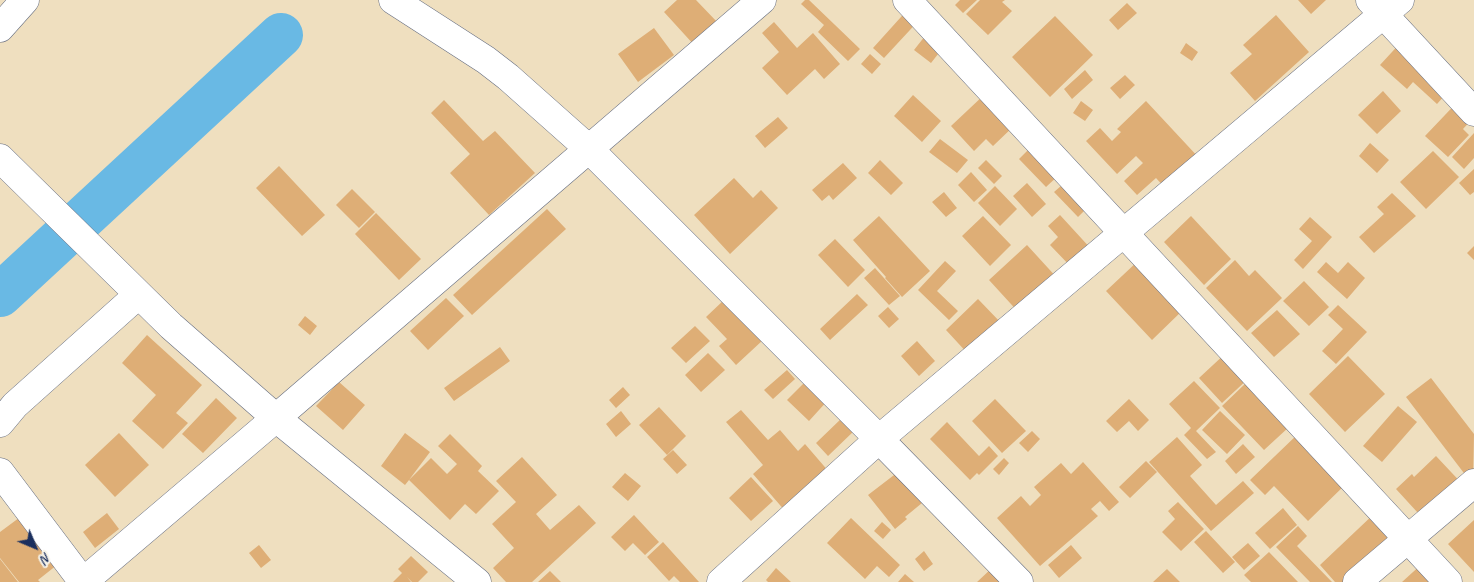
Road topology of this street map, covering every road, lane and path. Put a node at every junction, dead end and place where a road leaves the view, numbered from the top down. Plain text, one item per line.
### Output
1 (25, 0) edge
2 (393, 0) edge
3 (762, 0) edge
4 (906, 0) edge
5 (1385, 5) edge
6 (0, 28) edge
7 (1474, 112) edge
8 (589, 149) junction
9 (0, 158) edge
10 (1124, 233) junction
11 (138, 295) junction
12 (276, 418) junction
13 (0, 423) edge
14 (879, 439) junction
15 (0, 472) edge
16 (1474, 483) edge
17 (1408, 538) junction
18 (83, 582) edge
19 (476, 582) edge
20 (722, 582) edge
21 (1019, 582) edge
22 (1357, 582) edge
23 (1448, 582) edge

1 - 6 street
2 - 8 street
3 - 8 street
4 - 10 street
5 - 7 street
5 - 10 street
8 - 12 street
8 - 14 street
9 - 11 street
10 - 14 street
10 - 17 street
11 - 12 street
11 - 13 street
12 - 18 street
12 - 19 street
14 - 20 street
14 - 21 street
15 - 18 street
16 - 17 street
17 - 22 street
17 - 23 street

